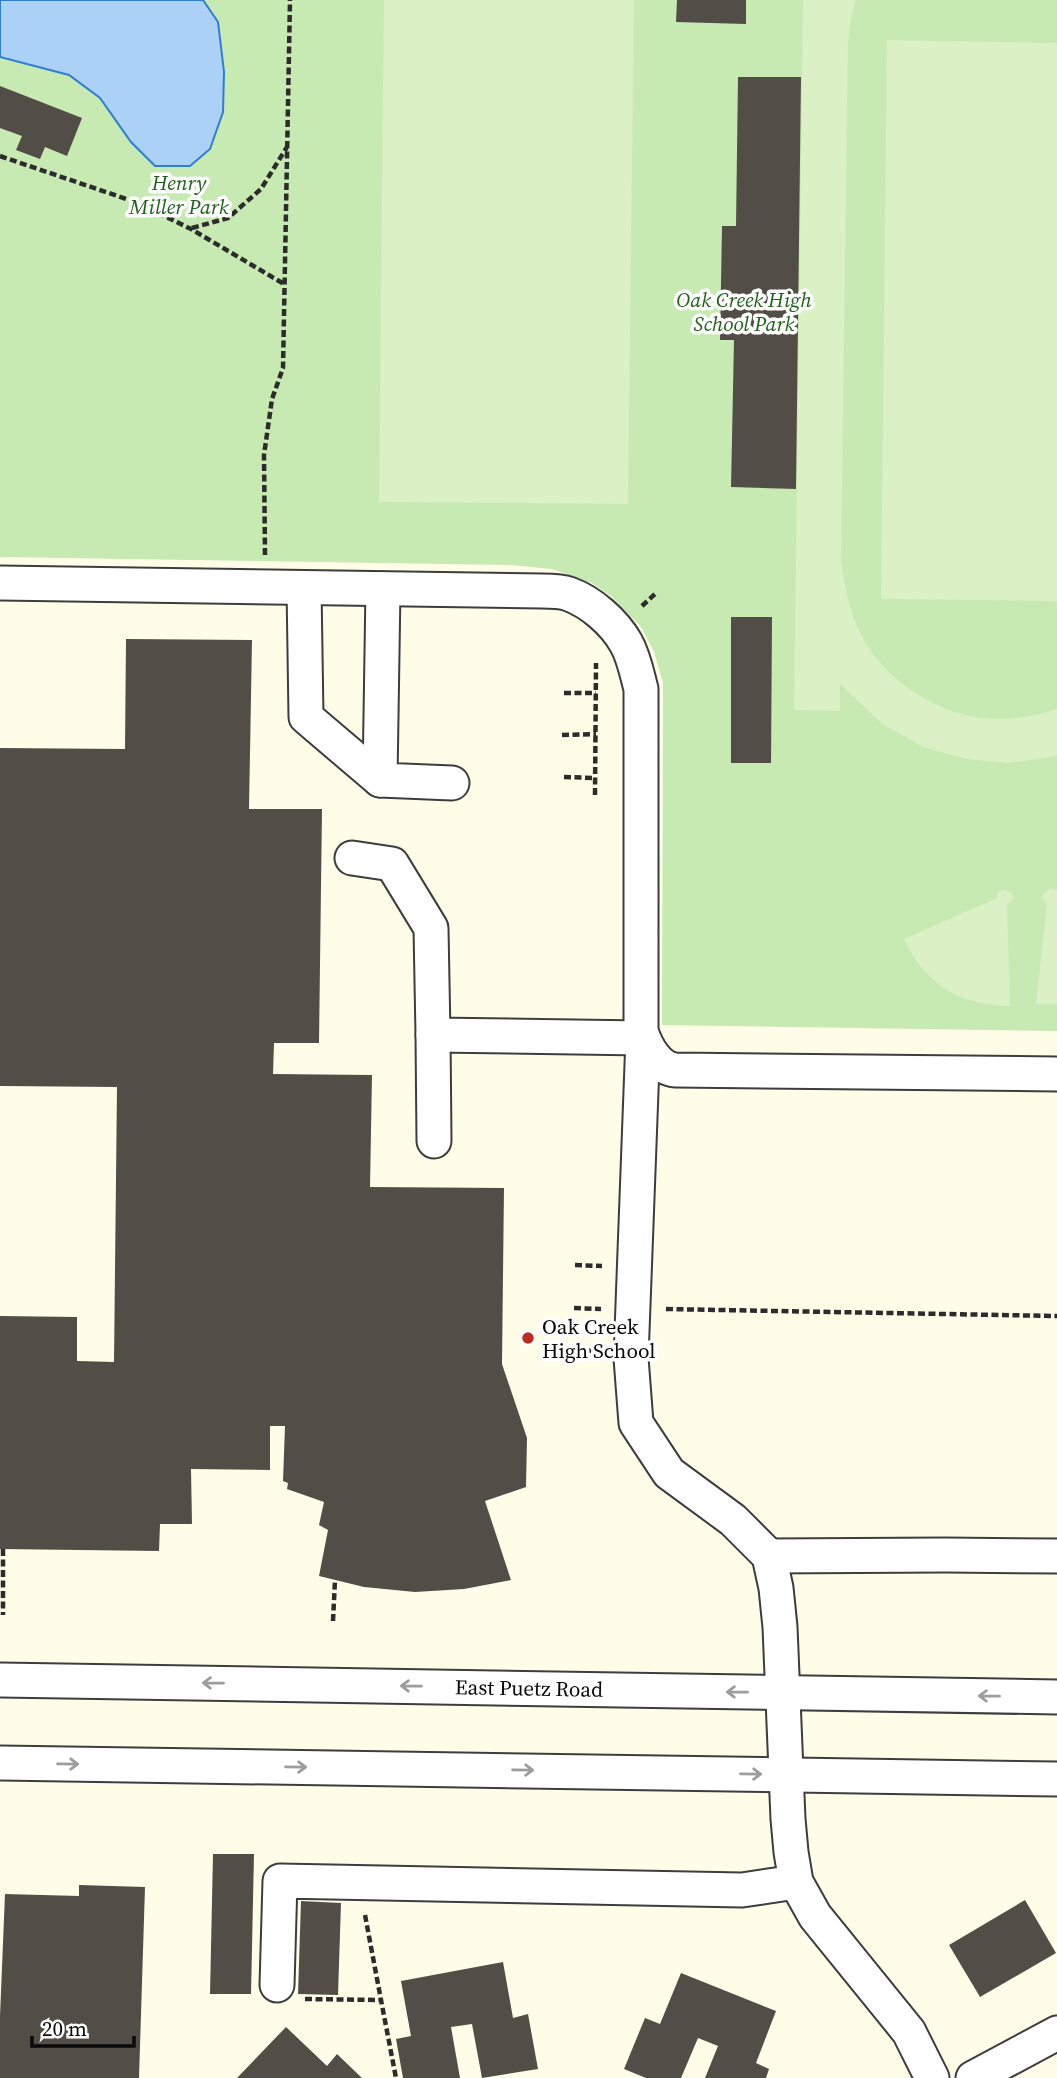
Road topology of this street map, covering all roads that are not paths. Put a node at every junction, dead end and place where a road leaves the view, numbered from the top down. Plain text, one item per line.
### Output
1 (0, 583) edge
2 (304, 588) junction
3 (383, 589) junction
4 (380, 780) junction
5 (452, 783) dead end
6 (352, 858) dead end
7 (433, 1035) junction
8 (643, 1038) junction
9 (1057, 1074) edge
10 (434, 1141) dead end
11 (769, 1556) junction
12 (1057, 1556) edge
13 (0, 1680) edge
14 (784, 1693) junction
15 (1057, 1697) edge
16 (0, 1763) edge
17 (786, 1774) junction
18 (1057, 1779) edge
19 (796, 1882) junction
20 (277, 1985) road end
21 (1057, 2033) edge
22 (932, 2078) edge
23 (973, 2078) edge

1 - 2 street
2 - 3 street
2 - 4 street
3 - 4 street
3 - 8 street
4 - 5 street
6 - 7 street
7 - 8 street
7 - 10 street
8 - 9 street
8 - 11 street
11 - 12 street
11 - 14 street
14 -> 13 street, East Puetz Road
15 -> 14 street, East Puetz Road
14 - 17 street
16 -> 17 street
17 - 18 street
17 - 19 street
19 - 20 street
19 - 22 street
21 - 23 street

